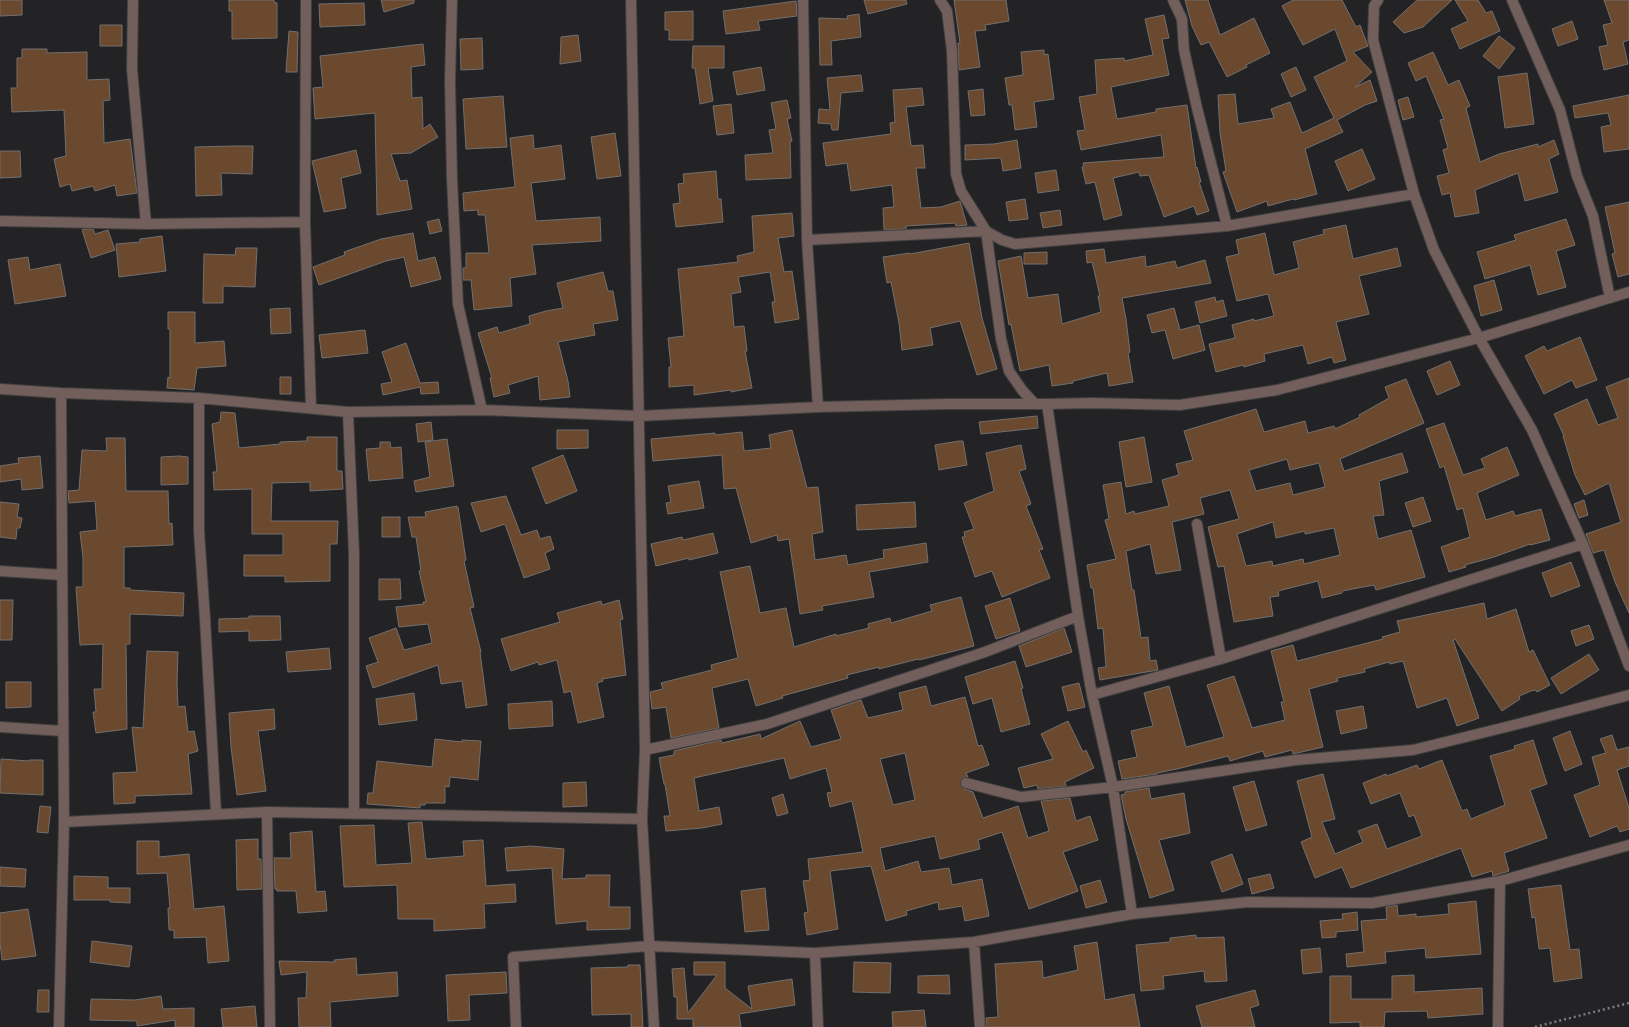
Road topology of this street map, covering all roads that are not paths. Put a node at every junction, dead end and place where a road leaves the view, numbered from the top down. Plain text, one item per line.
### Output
1 (133, 0) edge
2 (306, 0) edge
3 (452, 0) edge
4 (631, 0) edge
5 (803, 0) edge
6 (940, 0) edge
7 (1174, 0) edge
8 (1378, 0) edge
9 (1512, 0) edge
10 (1414, 194) junction
11 (0, 221) edge
12 (306, 222) junction
13 (146, 224) junction
14 (1227, 226) junction
15 (986, 231) junction
16 (807, 240) junction
17 (1629, 292) edge
18 (1610, 298) junction
19 (1479, 338) junction
20 (0, 389) edge
21 (61, 393) junction
22 (198, 398) junction
23 (1034, 403) junction
24 (1047, 404) junction
25 (818, 407) junction
26 (311, 408) junction
27 (482, 410) junction
28 (348, 412) junction
29 (639, 416) junction
30 (1197, 524) dead end
31 (1583, 544) junction
32 (0, 571) edge
33 (62, 575) junction
34 (1078, 616) junction
35 (1221, 659) junction
36 (1629, 666) edge
37 (1092, 695) junction
38 (1629, 695) edge
39 (0, 727) edge
40 (63, 731) junction
41 (645, 750) junction
42 (966, 783) dead end
43 (1113, 787) junction
44 (267, 812) junction
45 (354, 813) junction
46 (216, 814) junction
47 (642, 819) junction
48 (64, 822) junction
49 (1629, 845) edge
50 (1500, 881) junction
51 (1132, 914) junction
52 (974, 942) junction
53 (649, 946) junction
54 (815, 953) junction
55 (59, 1027) edge
56 (270, 1027) edge
57 (516, 1027) edge
58 (654, 1027) edge
59 (818, 1027) edge
60 (980, 1027) edge
61 (1498, 1027) edge

1 - 13 street
2 - 12 street
3 - 27 street
4 - 29 street
5 - 16 street
6 - 15 street
7 - 14 street
8 - 10 street
9 - 18 street
10 - 14 street
10 - 19 street
11 - 13 street
12 - 13 street
12 - 26 street
14 - 15 street
15 - 16 street
15 - 23 street
16 - 25 street
17 - 18 street
18 - 19 street
19 - 24 street
19 - 31 street
20 - 21 street
21 - 22 street
21 - 33 street
22 - 26 street
22 - 46 street
23 - 24 street
23 - 25 street
24 - 34 street
25 - 29 street
26 - 28 street
27 - 28 street
27 - 29 street
28 - 45 street
29 - 41 street
30 - 35 street
31 - 35 street
31 - 36 street
32 - 33 street
33 - 40 street
34 - 37 street
34 - 41 street
35 - 37 street
37 - 43 street
38 - 43 street
39 - 40 street
40 - 48 street
41 - 47 street
42 - 43 street
43 - 51 street
44 - 45 street
44 - 46 street
44 - 56 street
45 - 47 street
46 - 48 street
47 - 53 street
48 - 55 street
49 - 50 street
50 - 51 street
50 - 61 street
51 - 52 street
52 - 54 street
52 - 60 street
53 - 54 street
53 - 57 street
53 - 58 street
54 - 59 street

